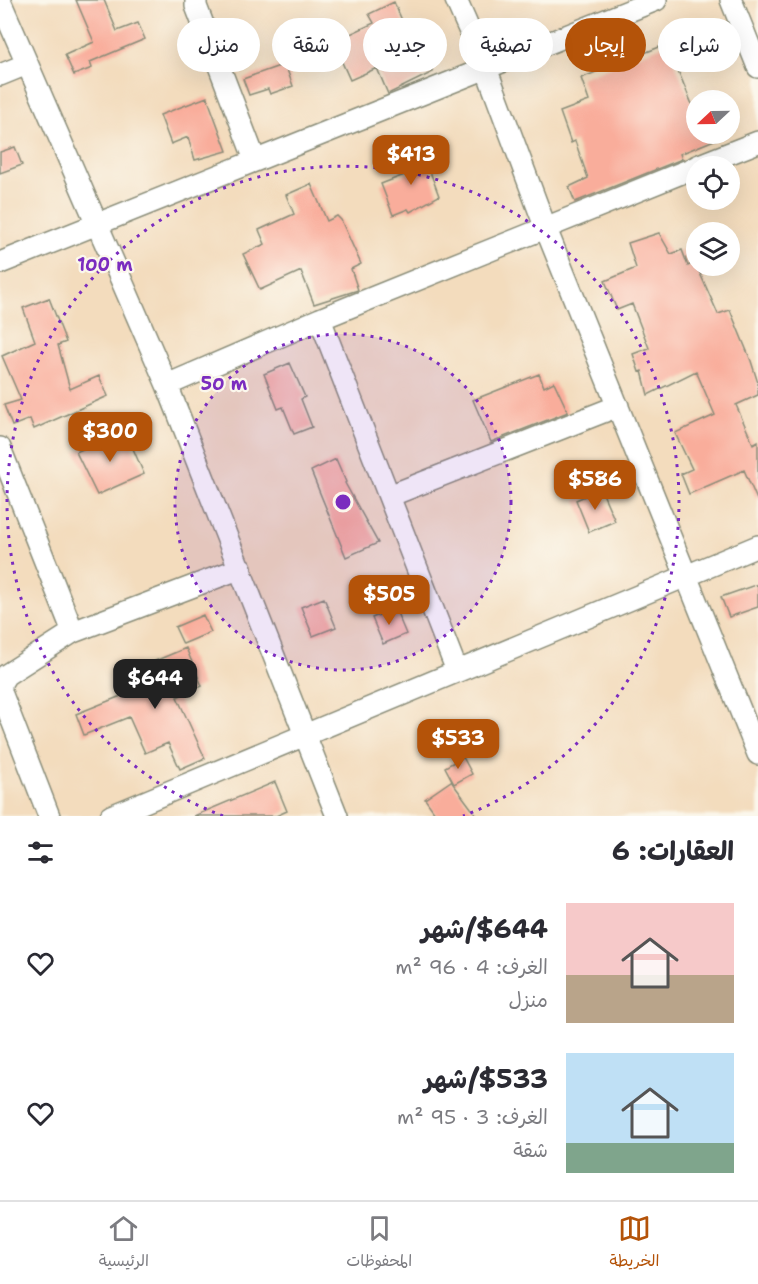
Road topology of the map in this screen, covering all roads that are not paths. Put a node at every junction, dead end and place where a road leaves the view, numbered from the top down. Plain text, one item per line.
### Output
1 (196, 0) edge
2 (456, 0) edge
3 (656, 0) edge
4 (731, 0) edge
5 (0, 2) edge
6 (619, 7) edge
7 (464, 18) edge
8 (553, 37) edge
9 (27, 64) junction
10 (758, 67) edge
11 (476, 72) edge
12 (488, 72) edge
13 (0, 75) edge
14 (758, 142) edge
15 (724, 156) edge
16 (255, 160) junction
17 (686, 171) edge
18 (95, 223) junction
19 (546, 228) junction
20 (0, 263) edge
21 (320, 319) junction
22 (167, 385) junction
23 (618, 406) junction
24 (1, 452) edge
25 (389, 496) junction
26 (758, 546) edge
27 (241, 568) junction
28 (686, 576) junction
29 (73, 632) junction
30 (457, 671) junction
31 (304, 735) junction
32 (757, 745) edge
33 (49, 816) edge
34 (111, 816) edge
35 (337, 816) edge

1 - 16 street
2 - 7 street
3 - 6 street
4 - 10 street
5 - 9 street
6 - 8 street
9 - 13 street
9 - 18 street
11 - 16 street
12 - 19 street
14 - 15 street
16 - 18 street
17 - 19 street
18 - 20 street
18 - 22 street
19 - 21 street
19 - 23 street
21 - 22 street
21 - 25 street
22 - 27 street
23 - 25 street
23 - 28 street
24 - 29 street
25 - 30 street
26 - 28 street
27 - 29 street
27 - 31 street
28 - 30 street
28 - 32 street
29 - 33 street
30 - 31 street
31 - 34 street
31 - 35 street

